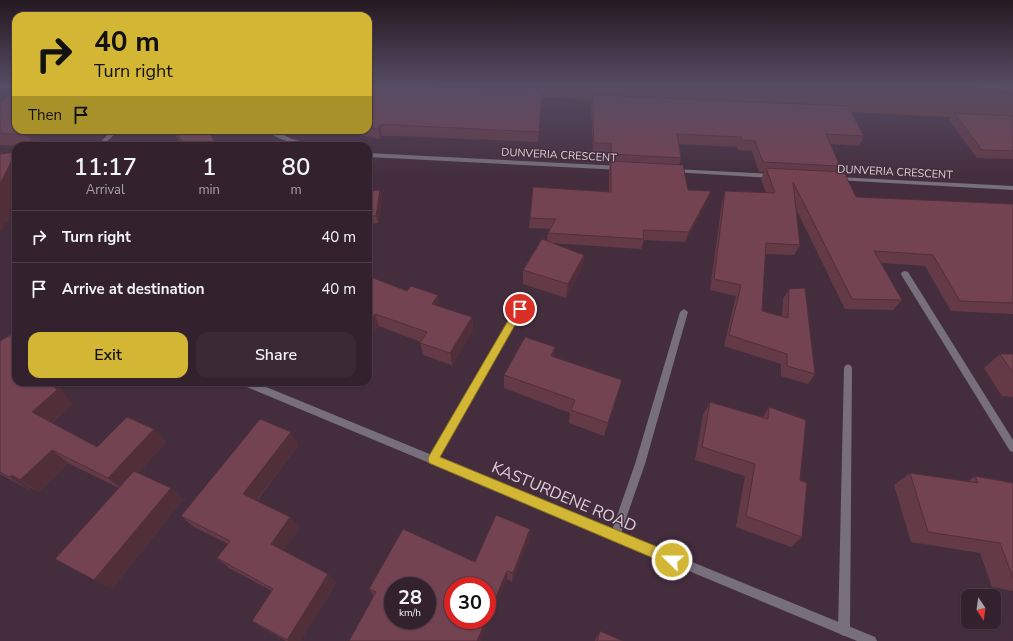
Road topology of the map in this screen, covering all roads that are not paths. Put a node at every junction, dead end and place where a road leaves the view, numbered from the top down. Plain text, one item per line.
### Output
1 (112, 134) edge
2 (277, 134) edge
3 (103, 142) edge
4 (299, 142) edge
5 (372, 155) edge
6 (631, 169) edge
7 (663, 170) edge
8 (782, 176) edge
9 (830, 179) edge
10 (1013, 188) edge
11 (905, 274) dead end
12 (527, 296) dead end
13 (684, 312) dead end
14 (848, 368) dead end
15 (254, 386) edge
16 (1013, 448) edge
17 (433, 459) junction
18 (615, 536) junction
19 (844, 630) junction
20 (871, 641) edge

1 - 3 street
2 - 4 street
5 - 6 street, DUNVERIA CRESCENT
7 - 8 street
9 - 10 street, DUNVERIA CRESCENT
11 - 16 street
12 - 17 street
13 - 18 street
14 - 19 street
15 - 17 street, KASTURDENE ROAD
17 - 18 street, KASTURDENE ROAD
18 - 19 street, KASTURDENE ROAD
19 - 20 street, KASTURDENE ROAD

